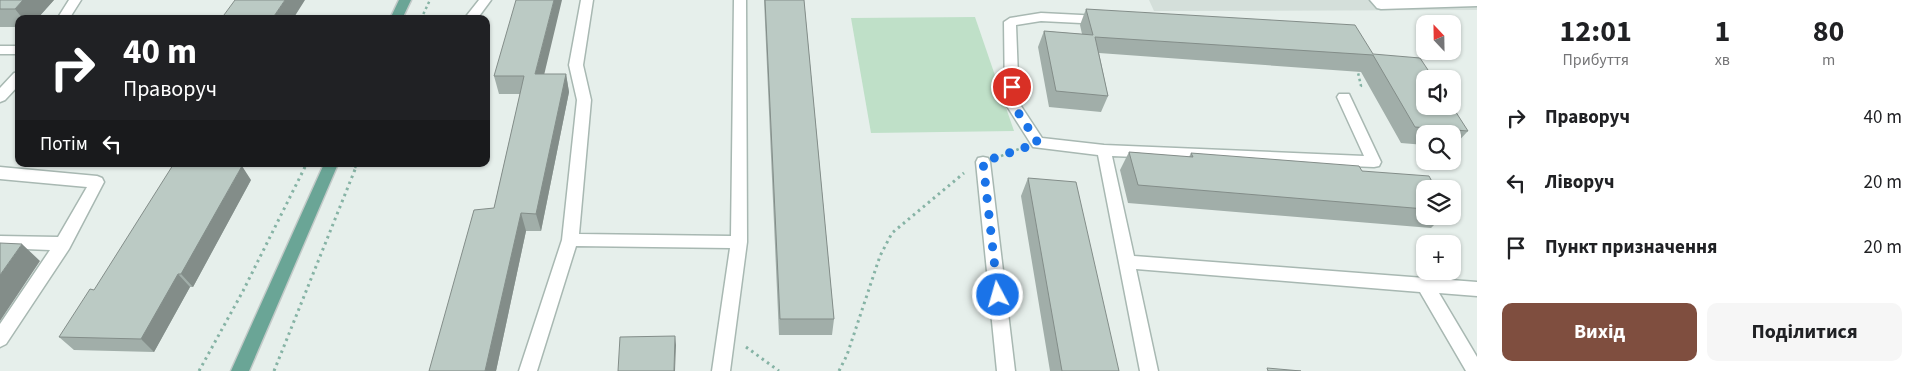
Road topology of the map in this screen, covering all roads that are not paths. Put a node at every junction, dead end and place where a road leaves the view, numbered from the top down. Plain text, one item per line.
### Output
1 (75, 0) edge
2 (405, 0) edge
3 (485, 0) edge
4 (587, 0) edge
5 (740, 0) edge
6 (1376, 0) edge
7 (1477, 2) edge
8 (65, 15) edge
9 (398, 15) edge
10 (473, 15) edge
11 (1111, 21) edge
12 (0, 50) edge
13 (15, 50) edge
14 (15, 80) edge
15 (0, 97) edge
16 (1344, 97) road end
17 (1104, 150) junction
18 (983, 162) road end
19 (330, 167) edge
20 (0, 173) edge
21 (570, 240) junction
22 (0, 242) edge
23 (740, 242) junction
24 (63, 244) junction
25 (1126, 262) junction
26 (1425, 285) junction
27 (1477, 289) edge
28 (0, 339) edge
29 (1477, 369) edge
30 (240, 371) edge
31 (528, 371) edge
32 (721, 371) edge
33 (1006, 371) edge
34 (1149, 371) edge

1 - 8 lane
2 - 9 main road
3 - 10 lane
4 - 21 lane
5 - 23 lane
6 - 7 lane
11 - 17 lane
12 - 13 lane
14 - 15 lane
16 - 17 lane
17 - 25 lane
18 - 33 lane
19 - 30 main road
20 - 24 lane
21 - 23 lane
21 - 31 lane
22 - 24 lane
23 - 32 lane
24 - 28 lane
25 - 26 lane
25 - 34 lane
26 - 27 lane
26 - 29 lane

